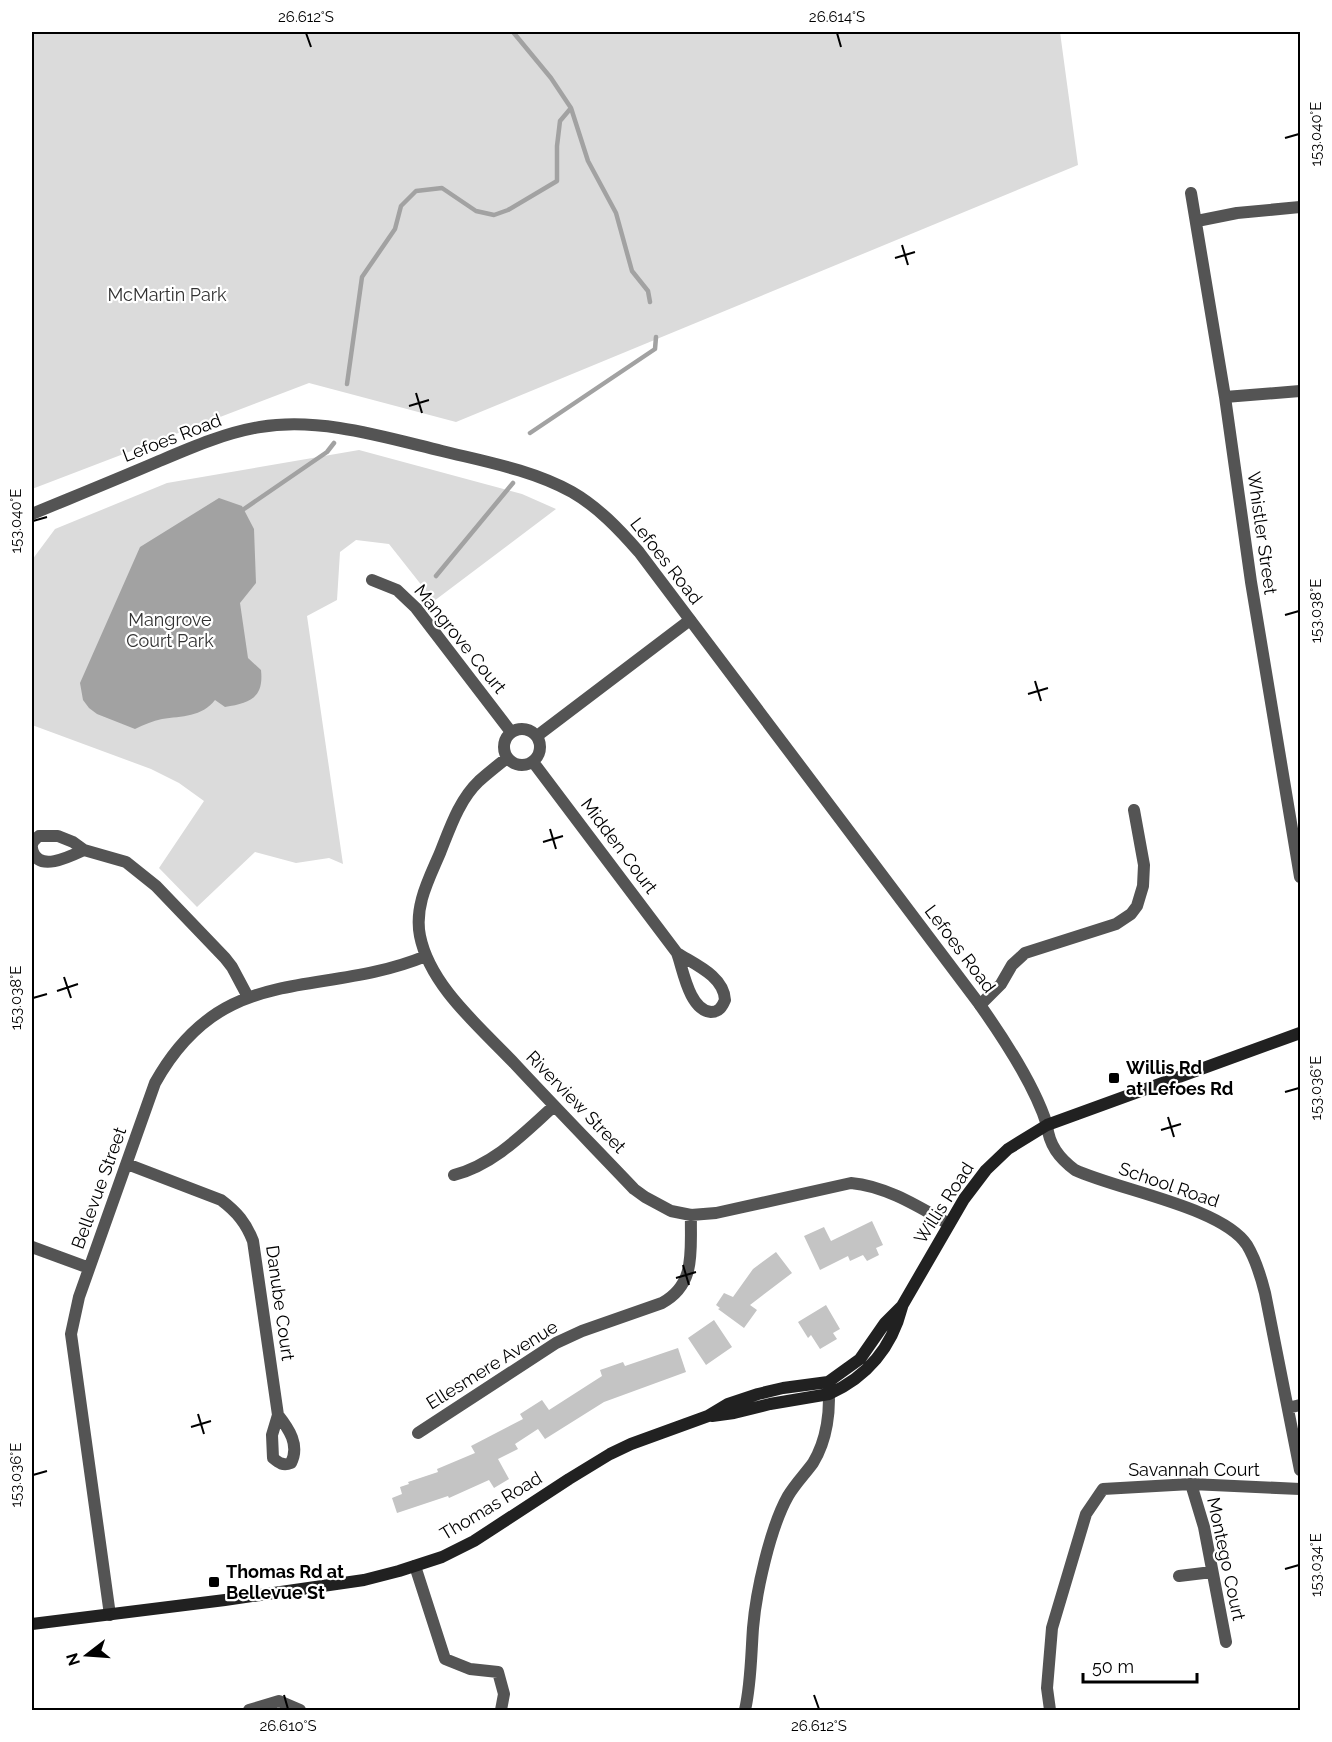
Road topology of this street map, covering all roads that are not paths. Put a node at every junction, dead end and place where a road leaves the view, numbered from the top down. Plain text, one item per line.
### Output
1 (1191, 193) dead end
2 (1300, 207) edge
3 (1197, 221) junction
4 (1300, 391) edge
5 (1225, 397) junction
6 (32, 514) edge
7 (372, 580) dead end
8 (690, 620) junction
9 (511, 732) junction
10 (537, 736) junction
11 (507, 758) junction
12 (533, 762) junction
13 (1134, 810) dead end
14 (84, 850) dead end
15 (1300, 877) edge
16 (677, 953) junction
17 (426, 956) junction
18 (248, 997) junction
19 (980, 1005) junction
20 (1300, 1033) edge
21 (554, 1106) junction
22 (1047, 1125) junction
23 (127, 1164) junction
24 (454, 1175) dead end
25 (691, 1215) junction
26 (949, 1224) junction
27 (32, 1247) edge
28 (89, 1268) junction
29 (829, 1388) junction
30 (1294, 1407) edge
31 (278, 1415) dead end
32 (418, 1433) dead end
33 (1300, 1470) edge
34 (1191, 1484) junction
35 (1300, 1489) edge
36 (415, 1566) junction
37 (1212, 1572) junction
38 (1179, 1576) dead end
39 (110, 1614) junction
40 (32, 1624) edge
41 (1226, 1642) dead end
42 (249, 1710) edge
43 (300, 1710) edge
44 (501, 1710) edge
45 (745, 1710) edge
46 (1053, 1710) edge

1 - 3 street, Whistler Street
2 - 3 street
3 - 5 street, Whistler Street
4 - 5 street
5 - 15 street, Whistler Street
6 - 8 street, Lefoes Road
7 - 9 street, Mangrove Court
8 - 10 street
8 - 19 street, Lefoes Road
9 - 10 street
9 - 11 street
10 - 12 street
11 - 12 street
11 - 17 street, Riverview Street
12 - 16 street, Midden Court
13 - 19 street
14 - 18 street
16 - 16 street, Midden Court
17 - 18 street, Bellevue Street
17 - 21 street, Riverview Street
18 - 23 street, Bellevue Street
19 - 22 street, Lefoes Road
20 - 22 main road, Willis Road
21 - 24 street
21 - 25 street, Riverview Street
22 - 26 main road, Willis Road
22 - 30 street, School Road
23 - 28 street, Bellevue Street
23 - 31 street, Danube Court
25 - 26 street, Riverview Street
25 - 32 street, Ellesmere Avenue
26 - 29 main road, Willis Road
27 - 28 street
28 - 39 street, Bellevue Street
29 - 36 main road, Thomas Road
29 - 45 street
30 - 33 street, School Road
34 - 35 street, Savannah Court
34 - 37 street, Montego Court
34 - 46 street, Savannah Court
36 - 39 main road, Thomas Road
36 - 44 street
37 - 38 street
37 - 41 street, Montego Court
39 - 40 main road, Thomas Road
42 - 43 street

